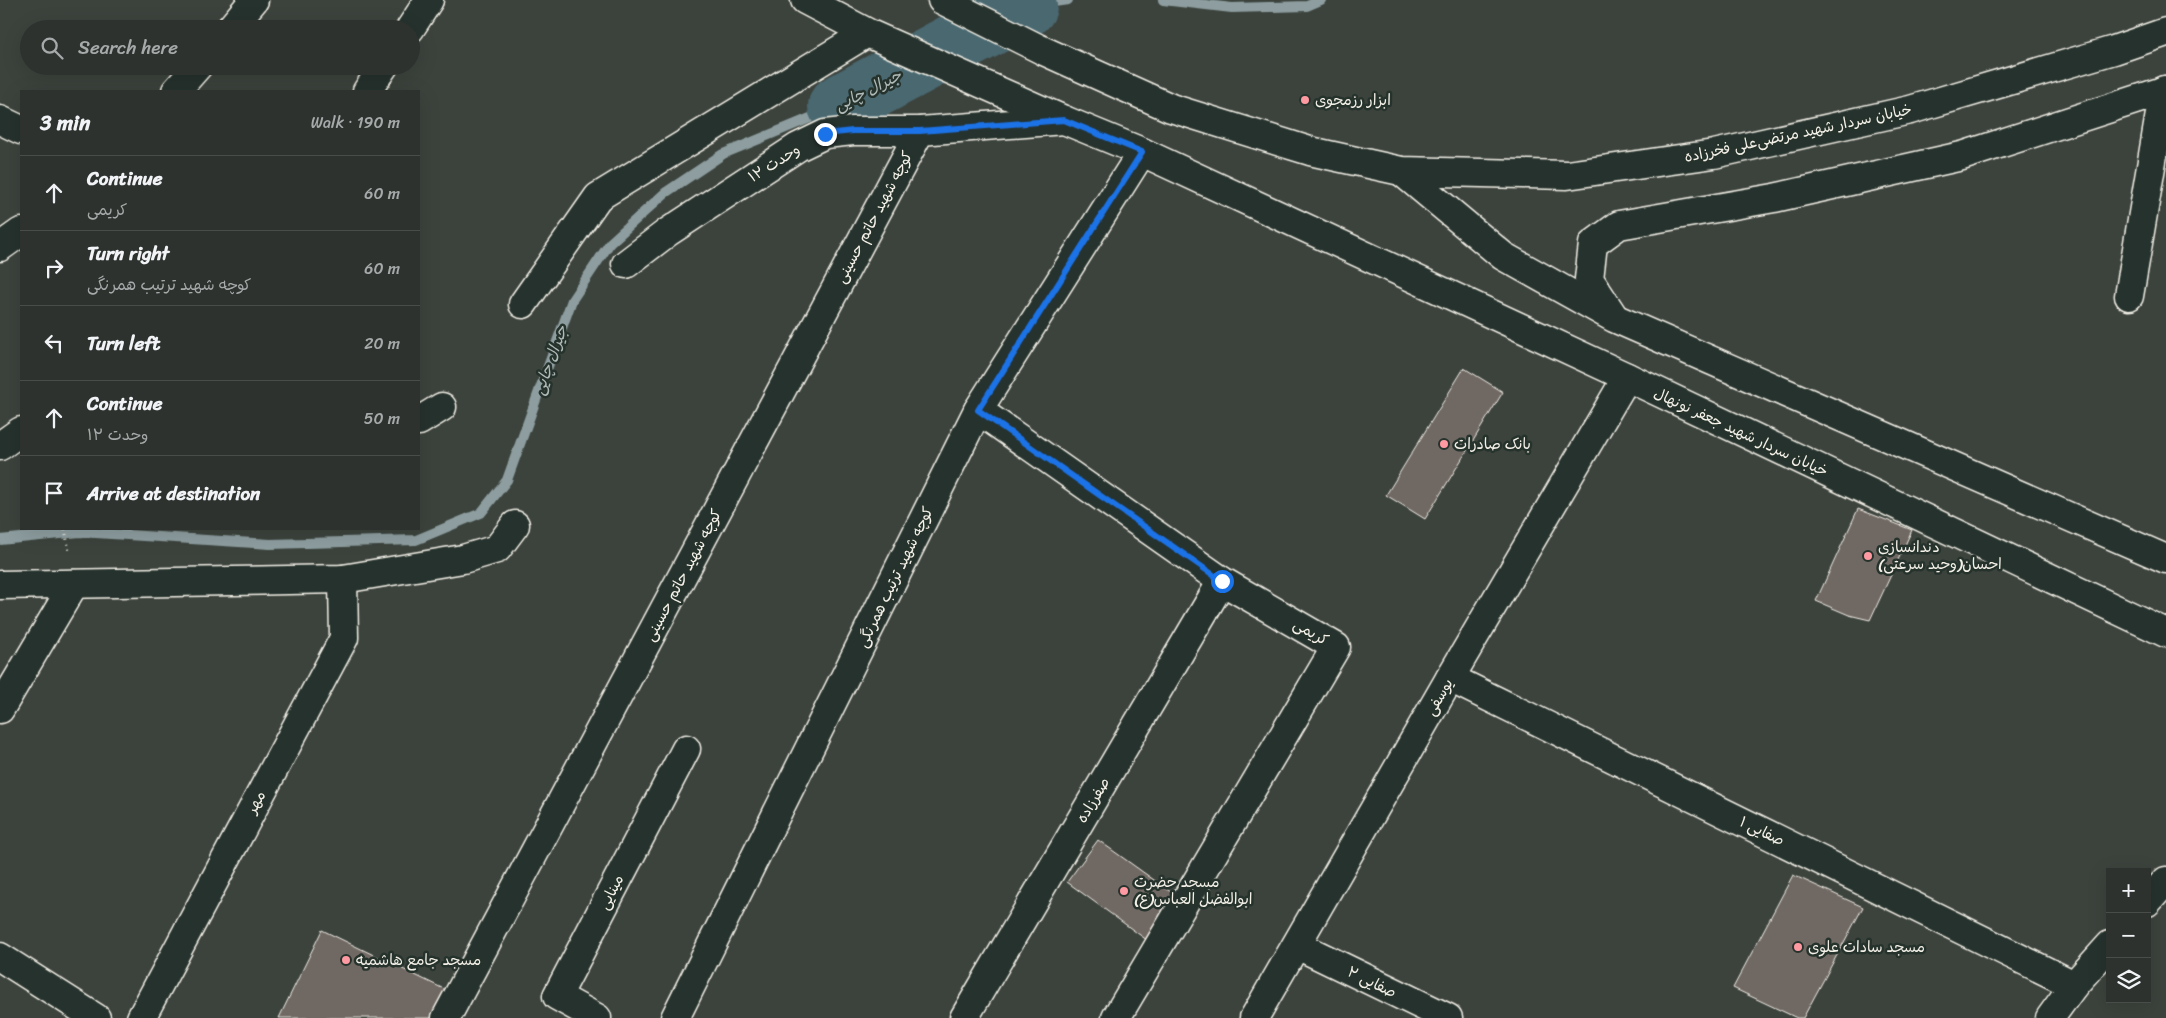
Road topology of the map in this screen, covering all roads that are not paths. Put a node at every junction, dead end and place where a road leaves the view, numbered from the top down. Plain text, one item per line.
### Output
1 (254, 0) edge
2 (429, 0) edge
3 (805, 0) edge
4 (942, 0) edge
5 (237, 20) edge
6 (416, 20) edge
7 (2166, 32) edge
8 (868, 33) junction
9 (190, 75) edge
10 (378, 75) edge
11 (177, 90) edge
12 (368, 90) edge
13 (2165, 90) edge
14 (1055, 116) junction
15 (0, 120) edge
16 (20, 130) edge
17 (920, 131) junction
18 (1142, 152) junction
19 (1401, 171) junction
20 (20, 233) edge
21 (0, 247) edge
22 (626, 264) dead end
23 (2129, 296) dead end
24 (523, 304) dead end
25 (1614, 318) junction
26 (1627, 378) junction
27 (442, 407) dead end
28 (978, 410) junction
29 (420, 420) edge
30 (515, 525) dead end
31 (2166, 559) edge
32 (343, 579) junction
33 (1222, 581) junction
34 (74, 584) junction
35 (0, 585) edge
36 (2166, 633) edge
37 (1450, 678) junction
38 (0, 709) edge
39 (686, 749) dead end
40 (2166, 881) edge
41 (2151, 898) edge
42 (1297, 945) junction
43 (2106, 949) edge
44 (0, 957) edge
45 (2074, 985) junction
46 (96, 1018) edge
47 (140, 1018) edge
48 (446, 1018) edge
49 (597, 1018) edge
50 (675, 1018) edge
51 (964, 1018) edge
52 (1116, 1018) edge
53 (1254, 1018) edge
54 (1448, 1018) edge
55 (2050, 1018) edge

1 - 5 street
2 - 6 street
3 - 8 street
4 - 19 street, خیابان سردار شهید مرتضی‌علی فخرزاده
7 - 19 street, خیابان سردار شهید مرتضی‌علی فخرزاده
8 - 14 street
8 - 24 street
9 - 11 street
10 - 12 street
13 - 23 street
13 - 25 street
14 - 17 street, وحدت ۱۲
14 - 18 street
15 - 16 street
17 - 22 street, وحدت ۱۲
17 - 48 street, کوچه شهید حاتم حسینی
18 - 26 street, خیابان سردار شهید جعفر نونهال
18 - 28 street, کوچه شهید ترتیب همرنگی
19 - 25 street
20 - 21 street
25 - 31 street
26 - 36 street, خیابان سردار شهید جعفر نونهال
26 - 37 street, یوسفی
27 - 29 street
28 - 33 street, کریمی
28 - 50 street, کوچه شهید ترتیب همرنگی
30 - 32 street
32 - 34 street
32 - 47 street, مهر
33 - 51 street, صفرزاده
33 - 52 street, کریمی
34 - 35 street
34 - 38 street
37 - 42 street, یوسفی
37 - 45 street, صفایی ۱
39 - 49 street, مینایی
40 - 41 street
42 - 53 street, یوسفی
42 - 54 street, صفایی ۲
43 - 45 street
44 - 46 street
45 - 55 street

